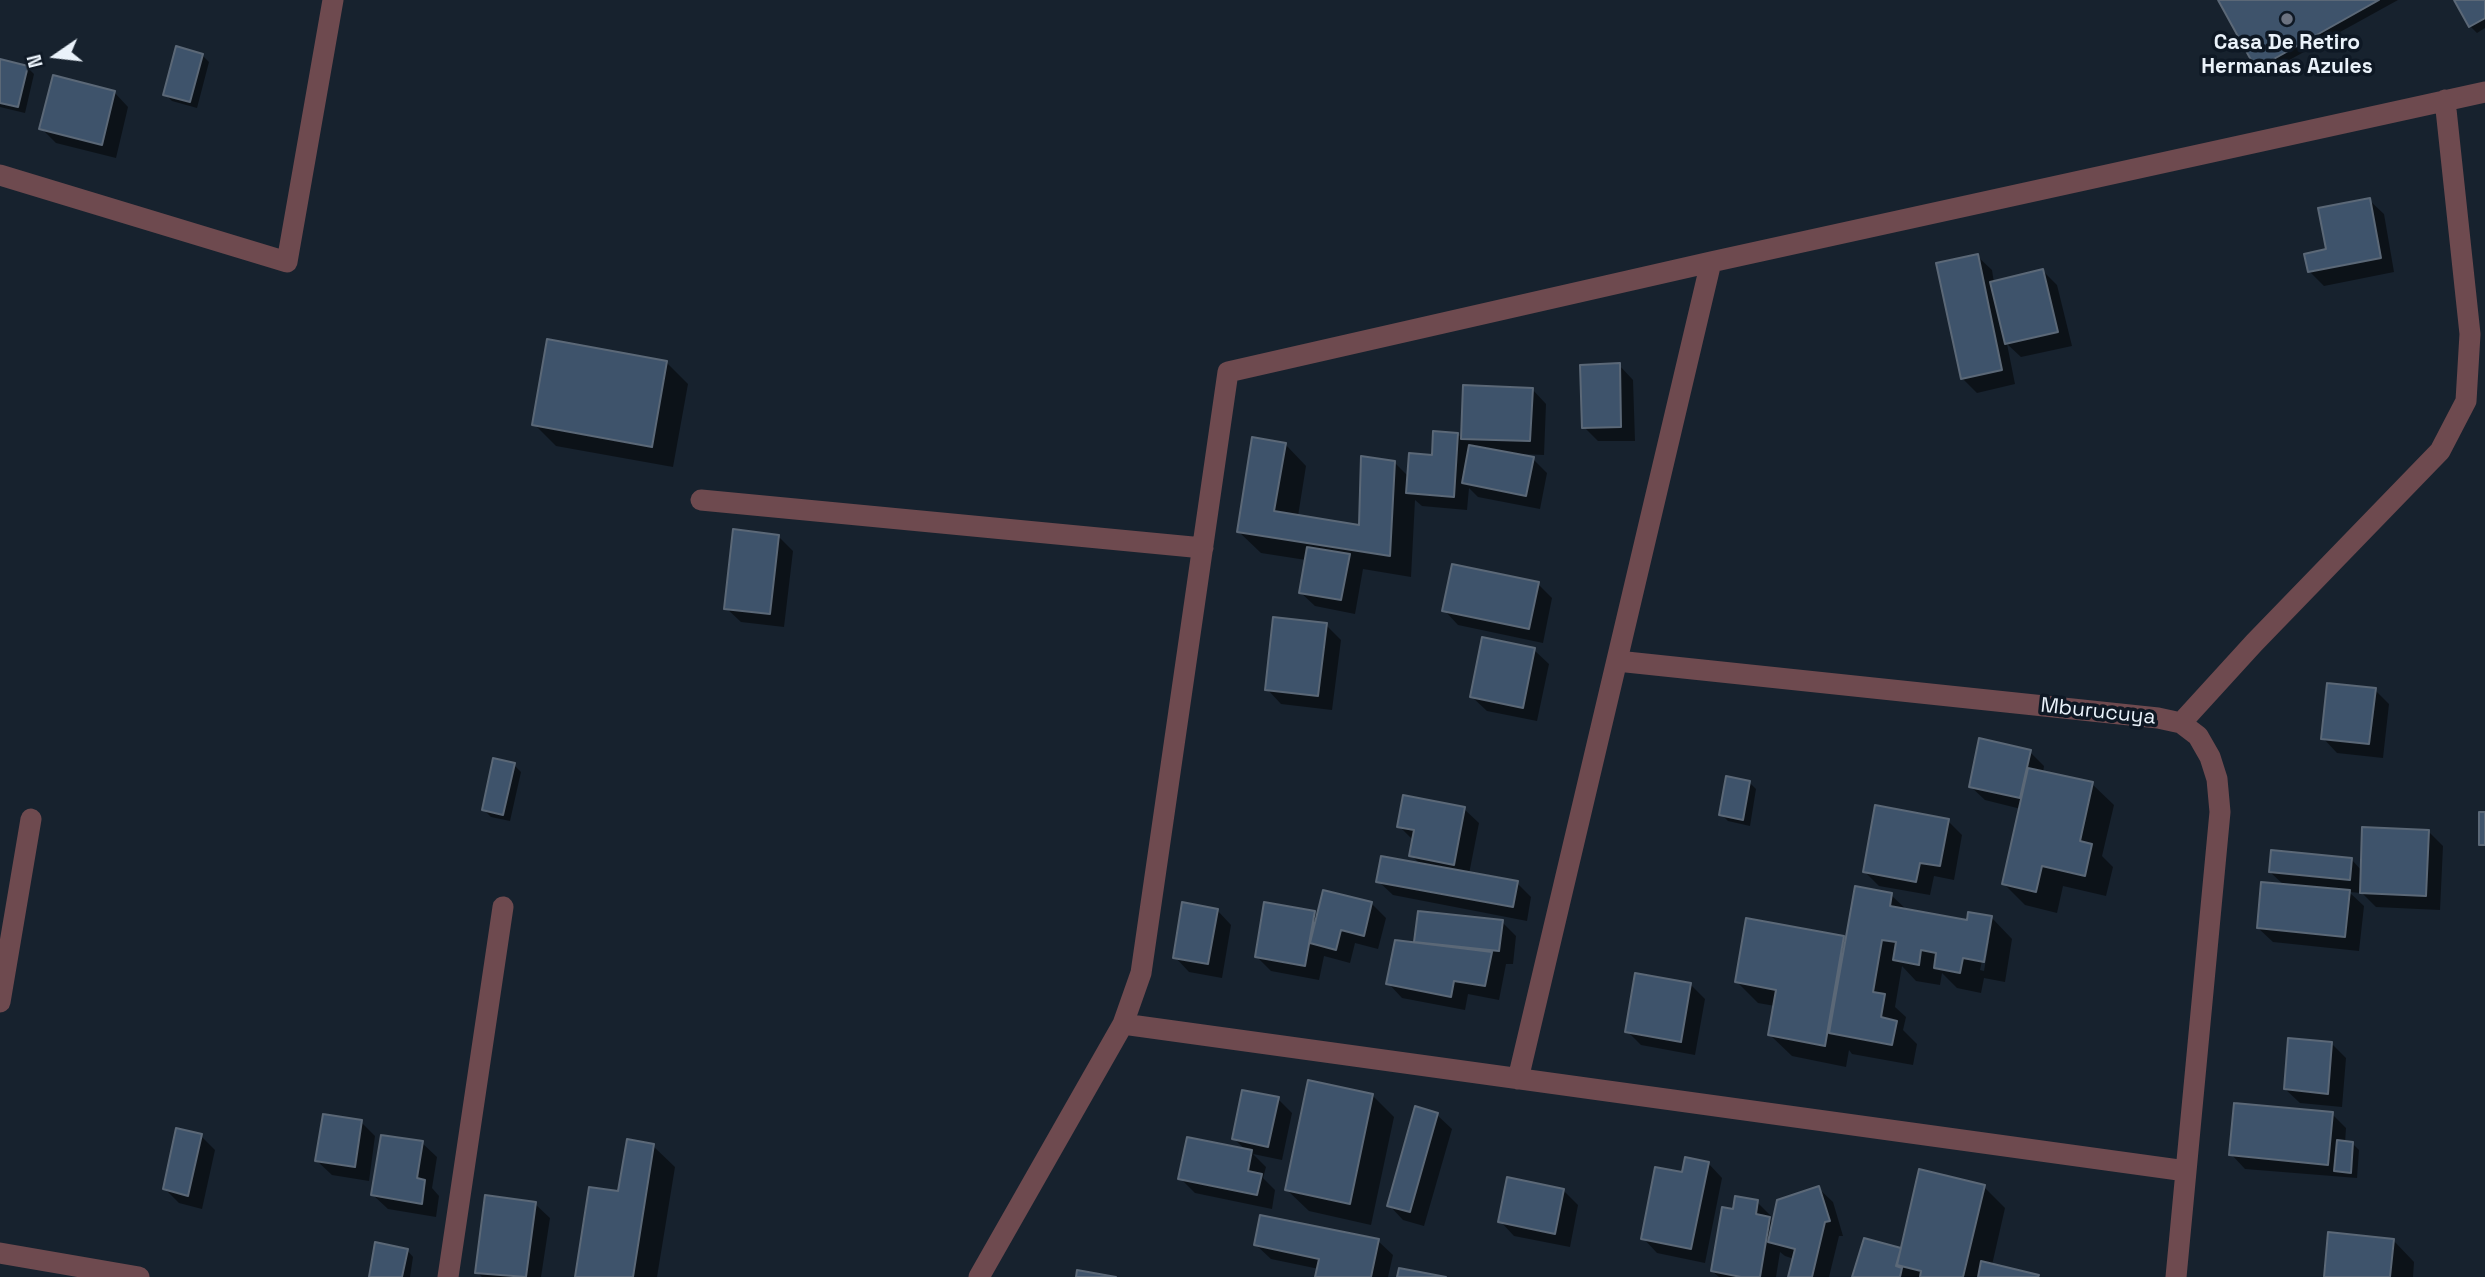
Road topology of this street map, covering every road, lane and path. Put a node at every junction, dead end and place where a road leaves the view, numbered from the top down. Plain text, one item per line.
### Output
1 (332, 0) edge
2 (2485, 92) edge
3 (2445, 100) junction
4 (0, 175) edge
5 (1711, 262) junction
6 (701, 500) dead end
7 (1203, 548) junction
8 (1617, 661) junction
9 (2180, 723) junction
10 (31, 819) dead end
11 (503, 907) dead end
12 (0, 1002) edge
13 (1123, 1024) junction
14 (1518, 1079) junction
15 (2186, 1171) junction
16 (0, 1253) edge
17 (139, 1277) edge
18 (449, 1277) edge
19 (979, 1277) edge
20 (2176, 1277) edge

1 - 4 street
2 - 3 street
3 - 5 street
3 - 9 street
5 - 7 street
5 - 8 street
6 - 7 street
7 - 13 street
8 - 9 street, Mburucuya
8 - 14 street
9 - 15 street, Mburucuya
10 - 12 street
11 - 18 street
13 - 14 street
13 - 19 street
14 - 15 street
15 - 20 street, Mburucuya
16 - 17 street

